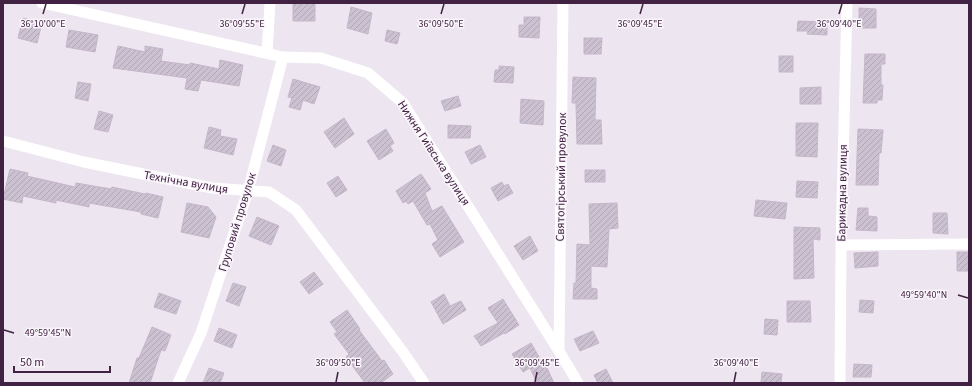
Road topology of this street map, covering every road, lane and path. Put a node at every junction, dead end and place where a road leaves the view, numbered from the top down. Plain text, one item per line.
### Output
1 (42, 3) edge
2 (270, 3) edge
3 (563, 3) edge
4 (847, 3) edge
5 (267, 53) junction
6 (283, 57) junction
7 (3, 141) edge
8 (248, 191) junction
9 (969, 244) edge
10 (841, 245) junction
11 (559, 350) junction
12 (178, 383) edge
13 (424, 383) edge
14 (578, 383) edge
15 (840, 383) edge

1 - 5 street, Нижня Гиївська вулиця
2 - 5 street
3 - 11 street, Святогірський провулок
4 - 10 street, Барикадна вулиця
5 - 6 street, Нижня Гиївська вулиця
6 - 8 street, Груповий провулок
6 - 11 street, Нижня Гиївська вулиця
7 - 8 street, Технічна вулиця
8 - 12 street, Груповий провулок
8 - 13 street, Технічна вулиця
9 - 10 street
10 - 15 street, Барикадна вулиця
11 - 14 street, Нижня Гиївська вулиця

